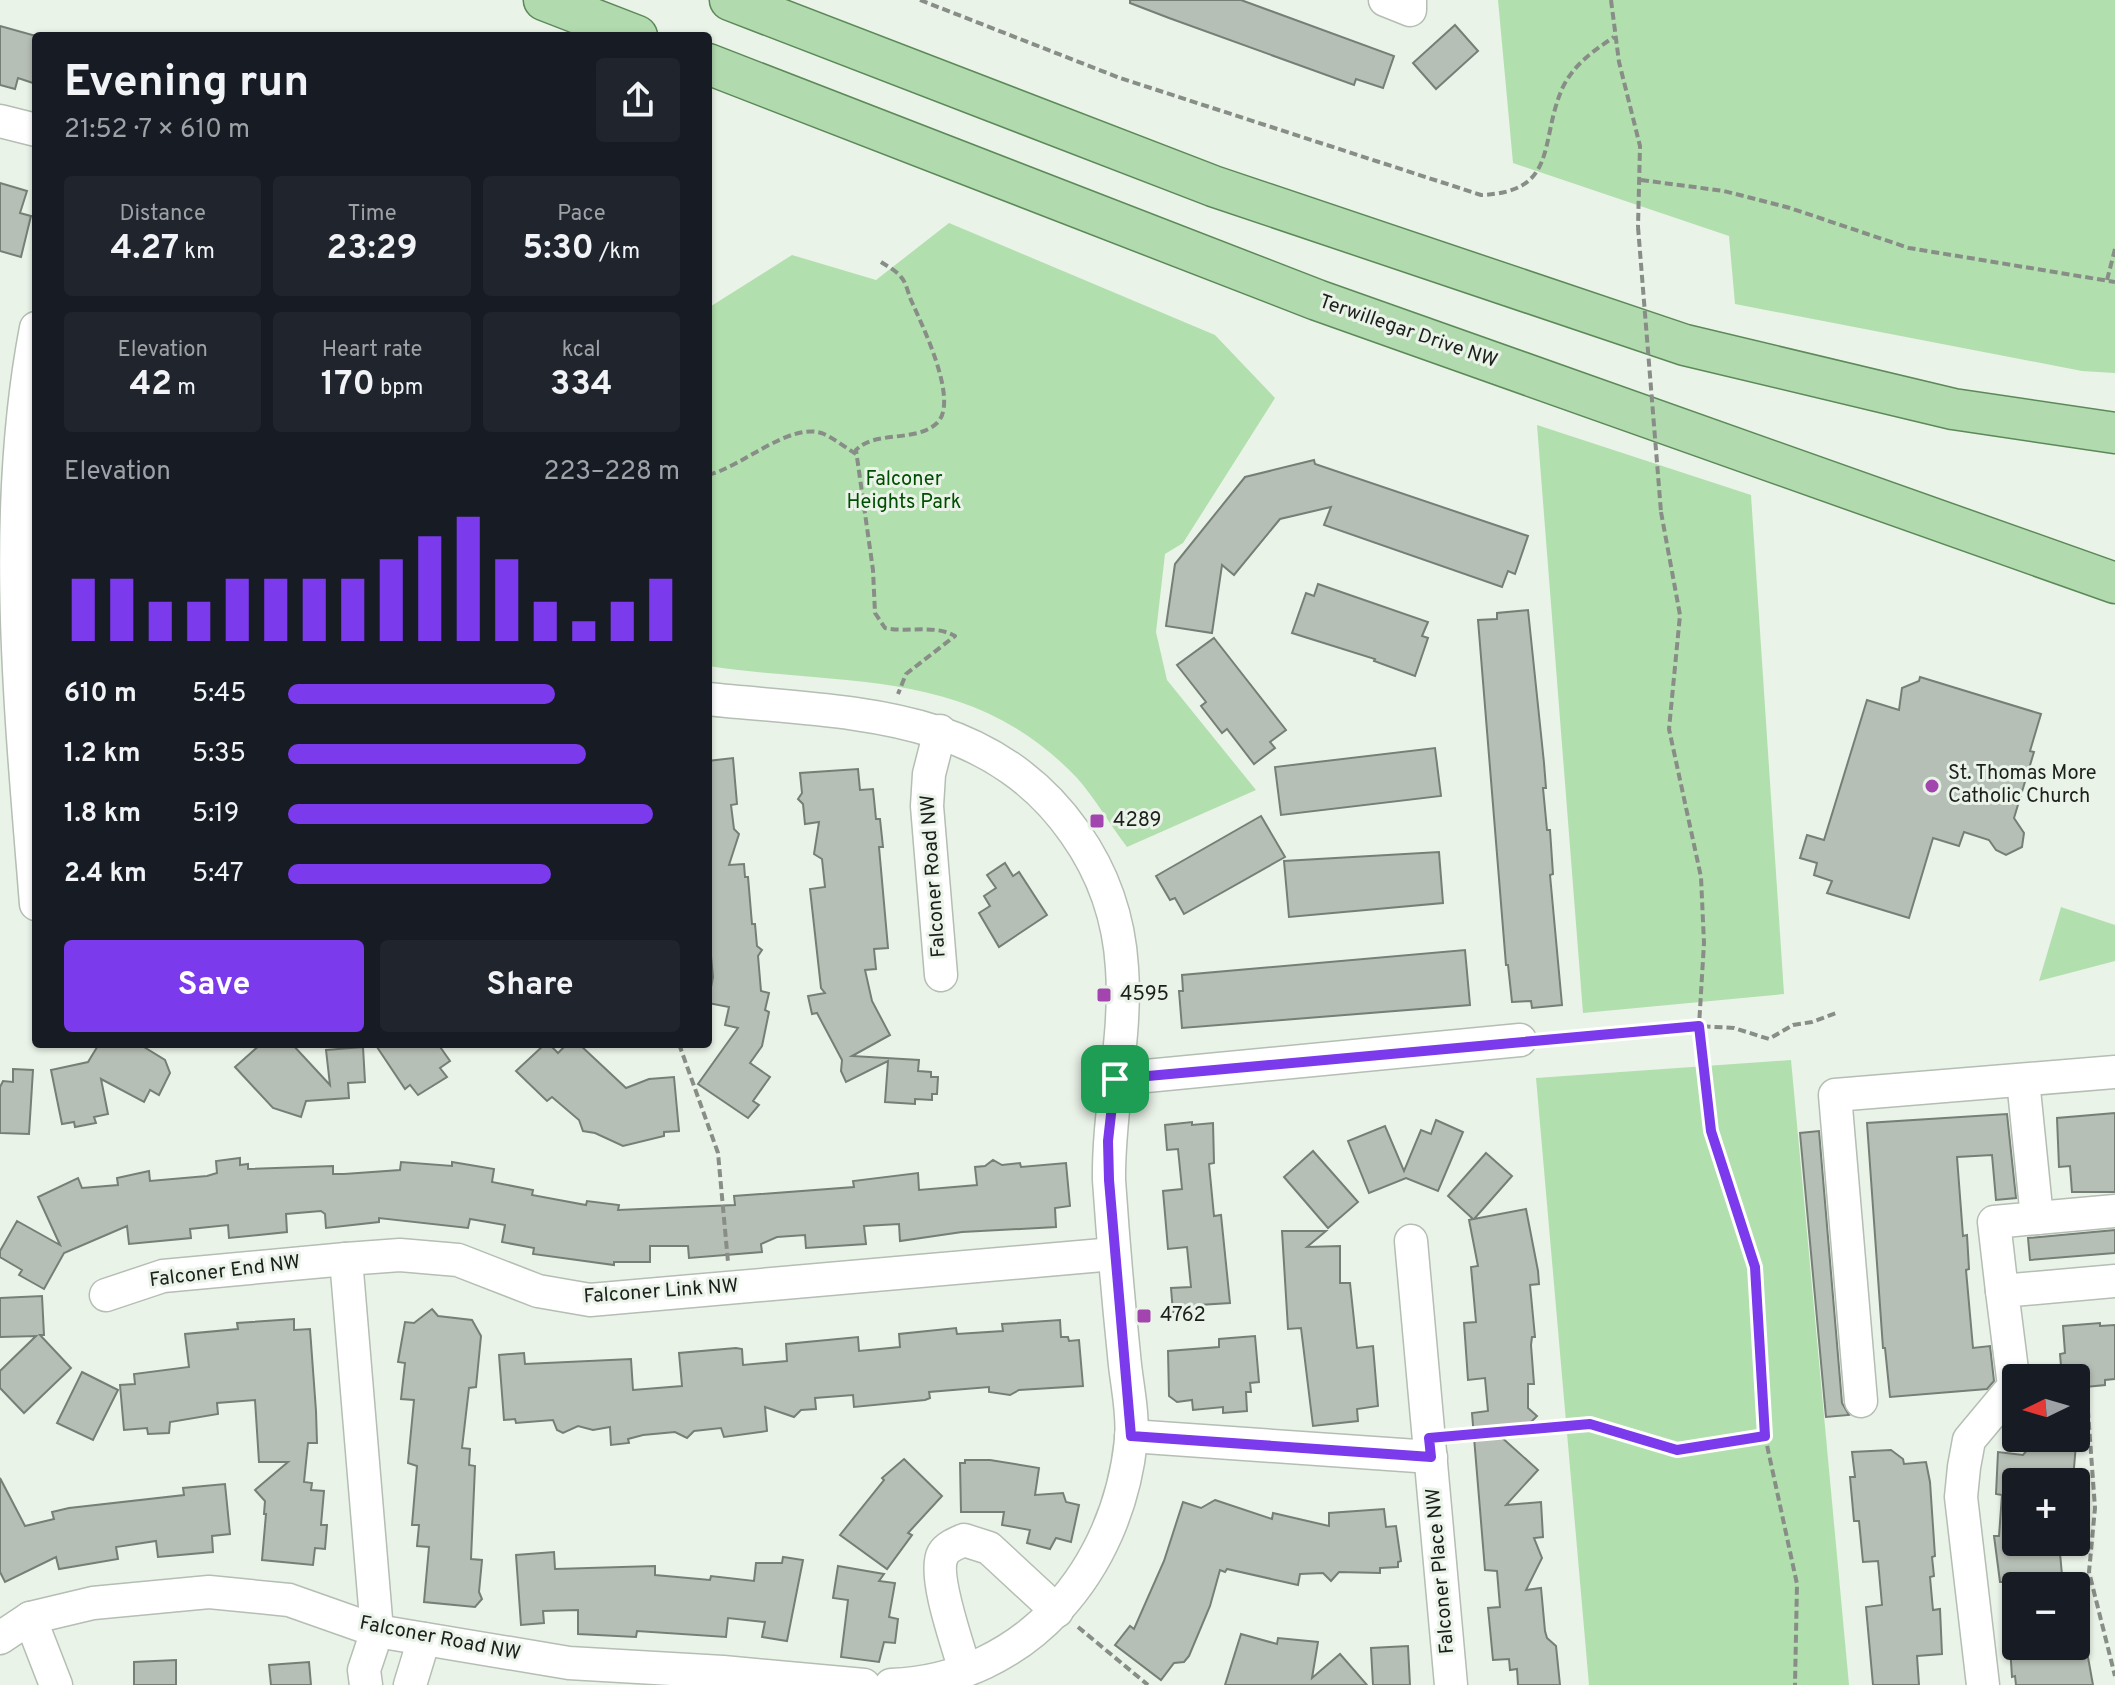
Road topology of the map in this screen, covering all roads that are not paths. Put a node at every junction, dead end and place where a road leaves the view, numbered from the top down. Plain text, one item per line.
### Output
1 (544, 0) edge
2 (730, 0) edge
3 (1385, 0) edge
4 (1410, 0) edge
5 (627, 32) edge
6 (712, 66) edge
7 (0, 121) edge
8 (32, 129) edge
9 (32, 344) edge
10 (2115, 433) edge
11 (2115, 583) edge
12 (712, 699) edge
13 (18, 702) edge
14 (940, 731) junction
15 (32, 859) edge
16 (941, 975) dead end
17 (1520, 1040) road end
18 (2115, 1072) edge
19 (1115, 1079) junction
20 (2023, 1080) junction
21 (2115, 1211) edge
22 (2037, 1218) junction
23 (1411, 1241) dead end
24 (1114, 1254) junction
25 (346, 1259) junction
26 (2115, 1281) edge
27 (2002, 1291) junction
28 (106, 1295) dead end
29 (1861, 1401) dead end
30 (1131, 1436) junction
31 (1430, 1448) junction
32 (1057, 1611) junction
33 (30, 1618) junction
34 (377, 1631) junction
35 (0, 1638) edge
36 (424, 1639) junction
37 (965, 1670) junction
38 (570, 1674) edge
39 (604, 1675) edge
40 (56, 1685) edge
41 (366, 1685) edge
42 (410, 1685) edge
43 (864, 1685) edge
44 (891, 1685) edge
45 (1451, 1685) edge
46 (1983, 1685) edge

1 - 5 main road
2 - 10 main road
3 - 4 street
6 - 11 main road, Terwillegar Drive NW
7 - 8 street
9 - 13 street
12 - 14 street
13 - 15 street
14 - 16 street, Falconer Road NW
14 - 19 street
17 - 19 street
18 - 20 street
19 - 24 street
20 - 22 street
20 - 29 street
21 - 22 street
22 - 27 street
23 - 31 street, Falconer Place NW
24 - 25 street, Falconer Link NW
24 - 30 street
25 - 28 street, Falconer End NW
25 - 34 street
26 - 27 street
27 - 46 street
30 - 31 street
30 - 32 street
31 - 45 street, Falconer Place NW
32 - 37 street
32 - 37 street
33 - 34 street, Falconer Road NW
33 - 35 street, Falconer Road NW
33 - 40 street
34 - 36 street, Falconer Road NW
34 - 41 street
36 - 38 street, Falconer Road NW
36 - 42 street
37 - 44 street
38 - 39 street, Falconer Road NW
39 - 43 street, Falconer Road NW

